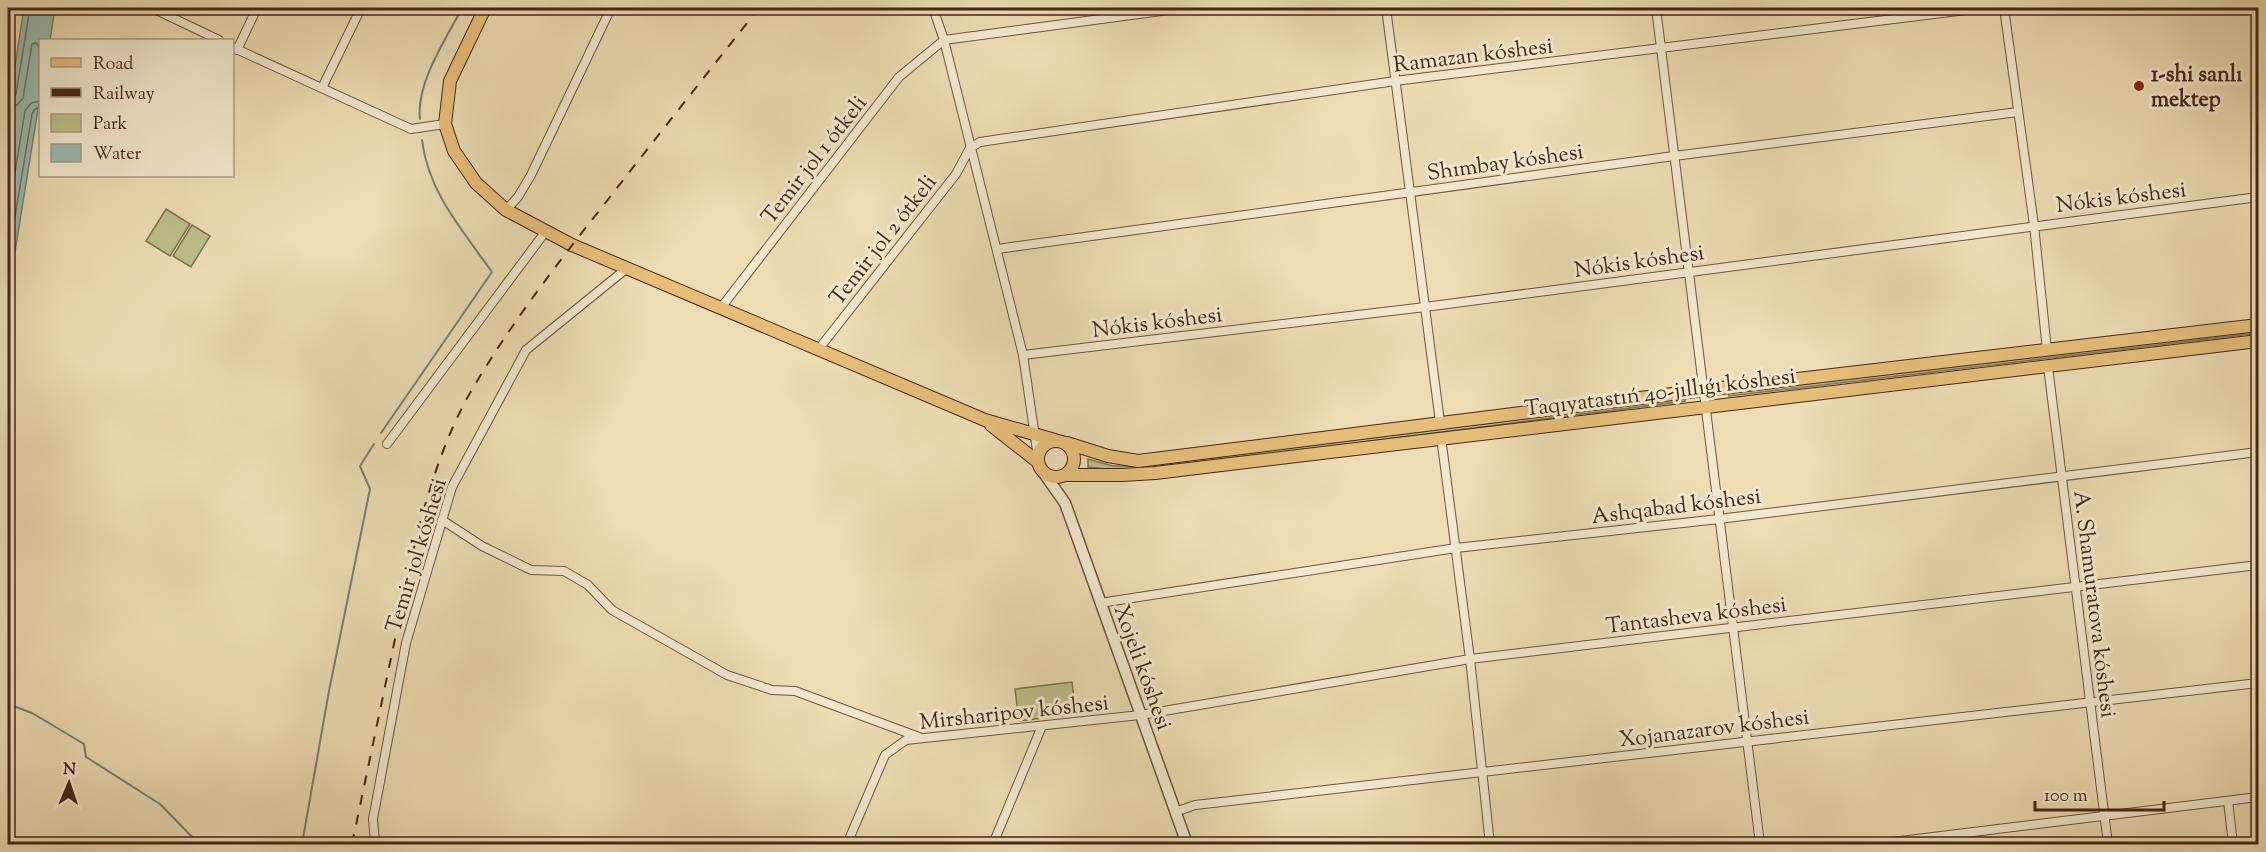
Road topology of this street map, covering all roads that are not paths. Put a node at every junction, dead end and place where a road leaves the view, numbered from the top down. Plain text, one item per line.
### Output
1 (152, 8) edge
2 (256, 8) edge
3 (361, 8) edge
4 (485, 8) edge
5 (611, 8) edge
6 (933, 8) edge
7 (1184, 8) edge
8 (1386, 8) edge
9 (1656, 8) edge
10 (1982, 8) edge
11 (2004, 8) edge
12 (217, 39) edge
13 (944, 40) junction
14 (235, 49) edge
15 (1662, 49) junction
16 (1395, 81) junction
17 (322, 88) junction
18 (2018, 112) junction
19 (445, 124) junction
20 (970, 148) junction
21 (1674, 156) junction
22 (1410, 192) junction
23 (2259, 197) edge
24 (507, 210) junction
25 (2034, 225) junction
26 (546, 231) junction
27 (997, 249) junction
28 (626, 269) junction
29 (1688, 272) junction
30 (1425, 307) junction
31 (720, 309) junction
32 (2259, 325) edge
33 (2259, 341) edge
34 (818, 350) junction
35 (2047, 350) junction
36 (1023, 355) junction
37 (2048, 367) junction
38 (1704, 390) junction
39 (1706, 407) junction
40 (986, 420) junction
41 (1440, 422) junction
42 (1035, 435) junction
43 (1442, 437) junction
44 (1061, 442) junction
45 (387, 444) dead end
46 (2259, 452) edge
47 (1040, 464) junction
48 (1066, 475) junction
49 (2062, 477) junction
50 (1065, 503) junction
51 (1719, 519) junction
52 (442, 520) junction
53 (1456, 548) junction
54 (2259, 565) edge
55 (2076, 588) junction
56 (1100, 603) junction
57 (1734, 627) junction
58 (1470, 659) junction
59 (2259, 683) edge
60 (2090, 702) junction
61 (1140, 715) junction
62 (1042, 726) junction
63 (922, 739) junction
64 (1748, 741) junction
65 (1483, 772) junction
66 (2259, 797) edge
67 (2228, 801) junction
68 (1175, 812) junction
69 (2104, 816) junction
70 (375, 841) dead end
71 (847, 844) edge
72 (993, 844) edge
73 (1187, 844) edge
74 (1490, 844) edge
75 (1760, 844) edge
76 (1876, 844) edge
77 (2108, 844) edge
78 (2233, 844) edge

1 - 12 street
2 - 14 street
3 - 17 street
4 - 19 main road
5 - 24 street
6 - 13 street
7 - 13 street
8 - 16 street
9 - 15 street
10 - 15 street, Ramazan kóshesi
11 - 18 street
13 - 20 street
13 - 31 street, Temir jol 1 ótkeli
14 - 17 street
15 - 16 street, Ramazan kóshesi
15 - 21 street
16 - 20 street, Ramazan kóshesi
16 - 22 street
17 - 19 street
18 - 21 street, Shımbay kóshesi
18 - 25 street
19 - 24 main road
20 - 27 street
20 - 34 street, Temir jol 2 ótkeli
21 - 22 street, Shımbay kóshesi
21 - 29 street
22 - 27 street, Shımbay kóshesi
22 - 30 street
23 - 25 street, Nókis kóshesi
24 - 26 main road
25 - 29 street, Nókis kóshesi
25 - 35 street
26 - 28 main road
26 - 45 street
27 - 36 street
28 - 31 main road
28 - 52 street, Temir jol kóshesi
29 - 30 street, Nókis kóshesi
29 - 38 street
30 - 36 street, Nókis kóshesi
30 - 41 street
31 - 34 main road
32 - 35 main road, Taqıyatastıń 40-jıllıǵı kóshesi
33 - 37 main road, Taqıyatastıń 40-jıllıǵı kóshesi
34 - 40 main road
35 - 38 main road, Taqıyatastıń 40-jıllıǵı kóshesi
36 - 42 street
37 - 39 main road, Taqıyatastıń 40-jıllıǵı kóshesi
37 - 49 street, A. Shamuratova kóshesi
38 - 39 street
38 - 41 main road, Taqıyatastıń 40-jıllıǵı kóshesi
39 - 43 main road, Taqıyatastıń 40-jıllıǵı kóshesi
39 - 51 street
40 - 42 main road, Taqıyatastıń 40-jıllıǵı kóshesi
40 - 47 main road
41 - 44 main road, Taqıyatastıń 40-jıllıǵı kóshesi
42 - 44 main road, Taqıyatastıń 40-jıllıǵı kóshesi
42 - 47 street
43 - 48 main road, Taqıyatastıń 40-jıllıǵı kóshesi
43 - 53 street
44 - 47 main road
44 - 48 main road
46 - 49 street, Ashqabad kóshesi
47 - 48 main road
47 - 50 street
48 - 50 street
49 - 51 street, Ashqabad kóshesi
49 - 55 street, A. Shamuratova kóshesi
50 - 56 street, Xojeli kóshesi
51 - 53 street, Ashqabad kóshesi
51 - 57 street
52 - 63 street
52 - 70 street, Temir jol kóshesi
53 - 56 street, Ashqabad kóshesi
53 - 58 street
54 - 55 street, Tantasheva kóshesi
55 - 57 street, Tantasheva kóshesi
55 - 60 street, A. Shamuratova kóshesi
56 - 61 street, Xojeli kóshesi
57 - 58 street, Tantasheva kóshesi
57 - 64 street
58 - 61 street, Tantasheva kóshesi
58 - 65 street
59 - 60 street, Xojanazarov kóshesi
60 - 64 street, Xojanazarov kóshesi
60 - 69 street, A. Shamuratova kóshesi
61 - 62 street, Mirsharipov kóshesi
61 - 68 street, Xojeli kóshesi
62 - 63 street, Mirsharipov kóshesi
62 - 72 street
63 - 71 street, Mirsharipov kóshesi
64 - 65 street, Xojanazarov kóshesi
64 - 75 street
65 - 68 street, Xojanazarov kóshesi
65 - 74 street
66 - 67 street
67 - 69 street
67 - 78 street
68 - 73 street, Xojeli kóshesi
69 - 76 street
69 - 77 street, A. Shamuratova kóshesi

